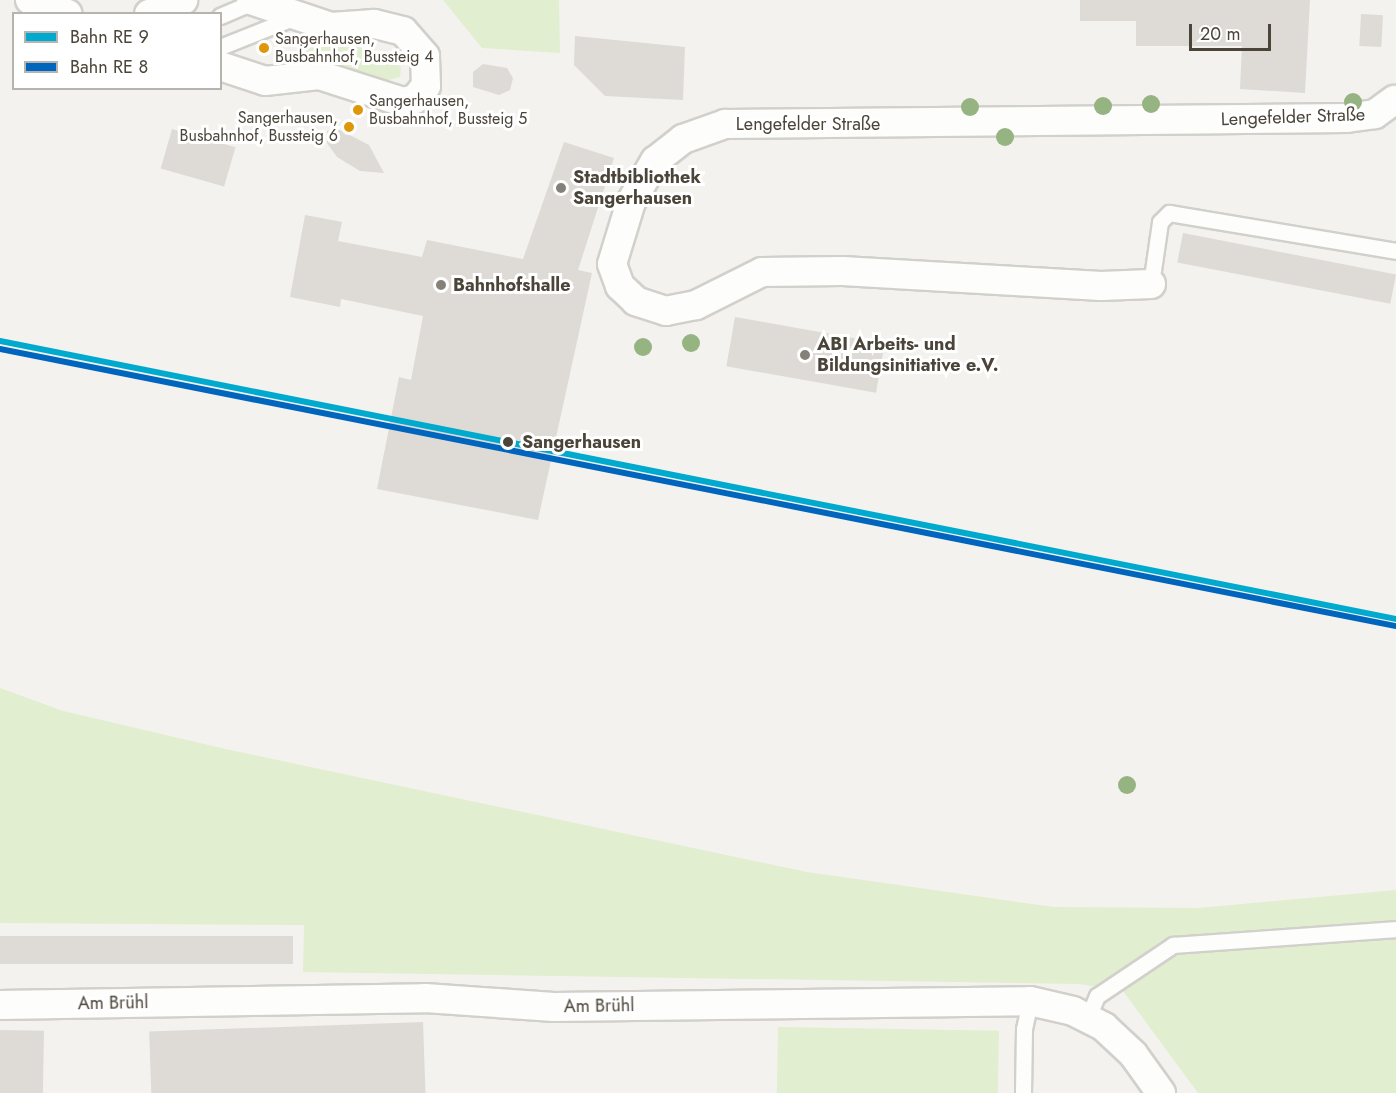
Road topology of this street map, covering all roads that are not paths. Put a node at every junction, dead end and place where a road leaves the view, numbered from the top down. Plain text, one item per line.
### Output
1 (30, 0) edge
2 (183, 0) edge
3 (253, 1) edge
4 (63, 12) edge
5 (153, 12) edge
6 (222, 15) edge
7 (298, 16) junction
8 (224, 60) edge
9 (1395, 97) edge
10 (1396, 251) edge
11 (1151, 284) joint
12 (1396, 929) edge
13 (1030, 1001) junction
14 (0, 1005) edge
15 (1088, 1017) junction
16 (1023, 1093) edge
17 (1161, 1093) edge

1 - 4 street
2 - 5 street
3 - 6 lane
3 - 7 street
7 - 8 lane
7 - 8 street
9 - 11 street, Lengefelder Straße
10 - 11 lane
12 - 15 lane
13 - 14 street, Am Brühl
13 - 15 street, Am Brühl
13 - 16 lane
15 - 17 street, Am Brühl

